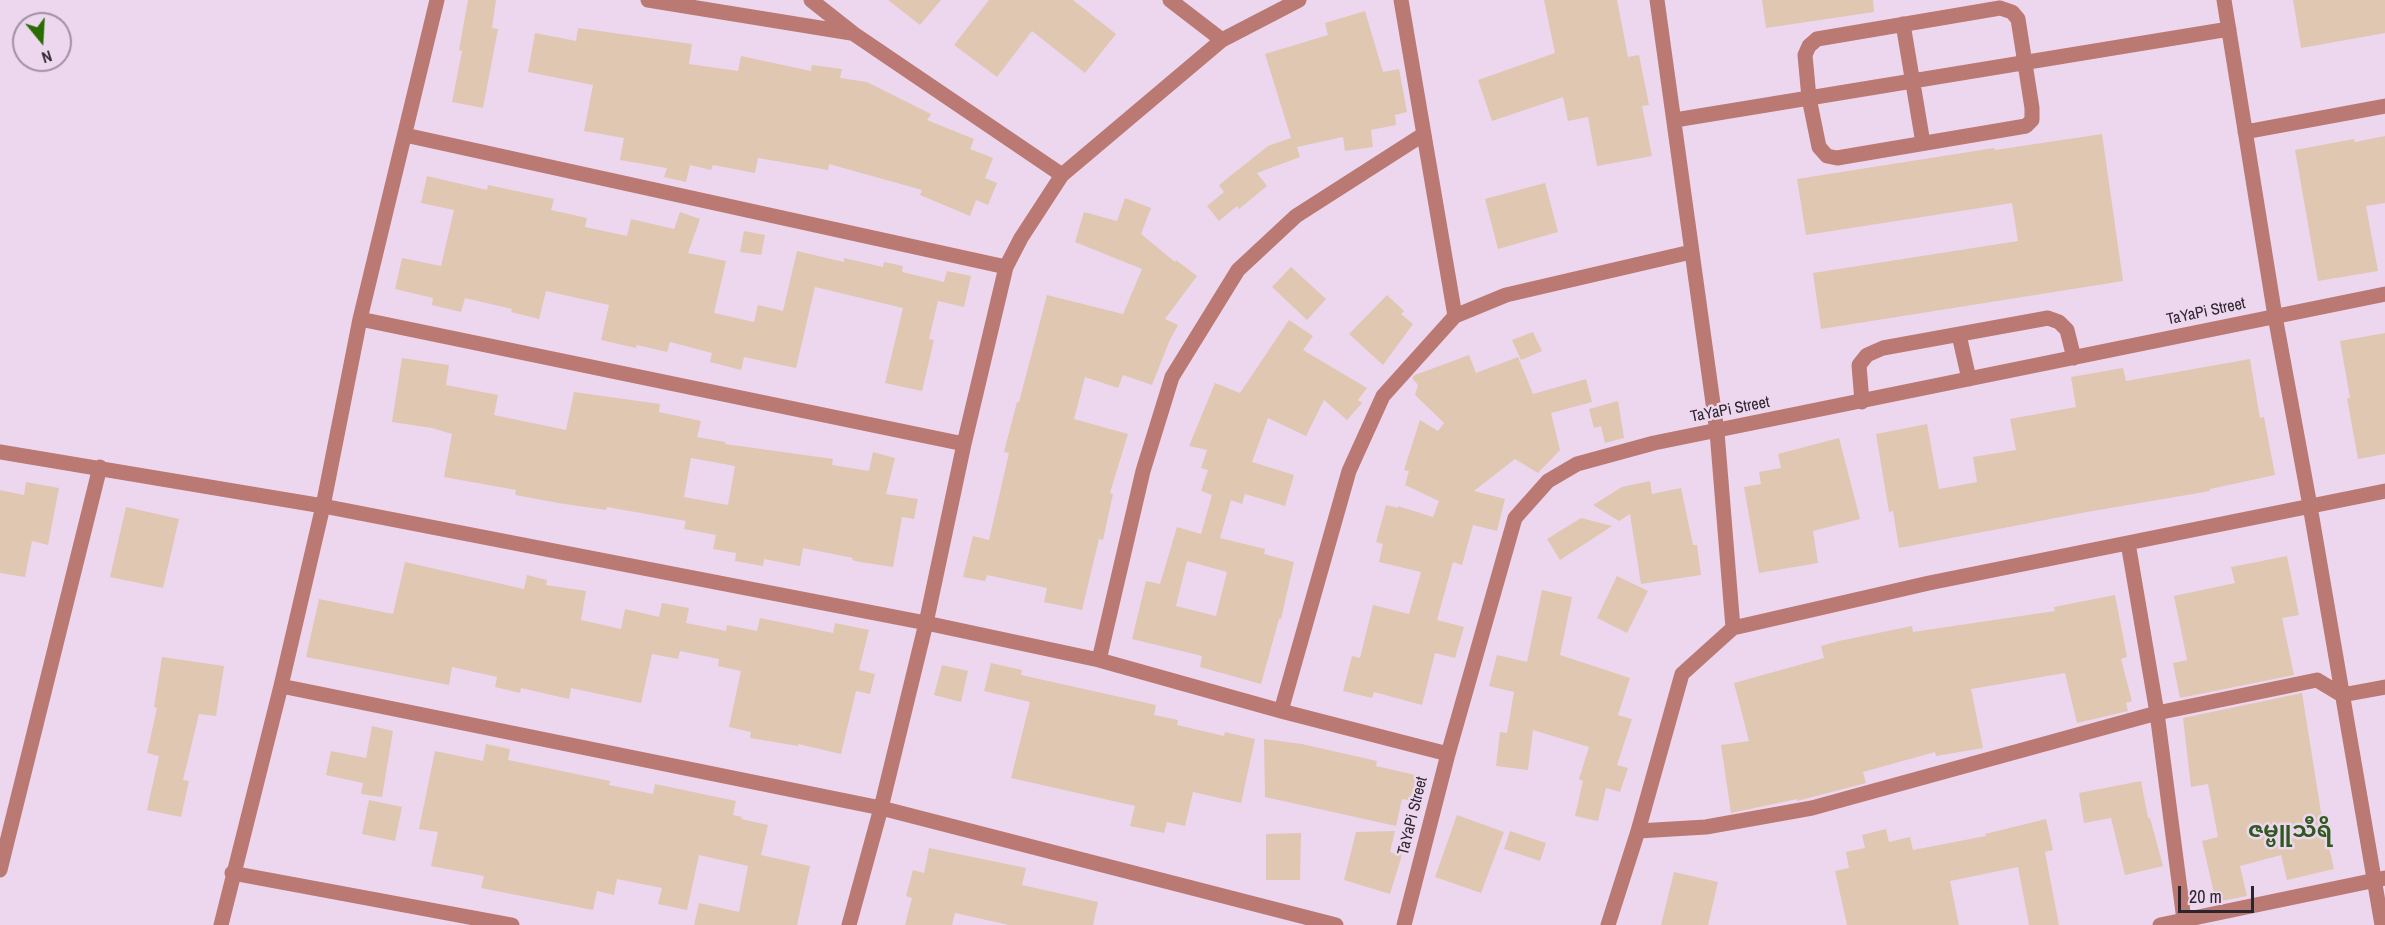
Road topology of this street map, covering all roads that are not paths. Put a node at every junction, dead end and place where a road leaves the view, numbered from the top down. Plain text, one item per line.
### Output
1 (437, 0) edge
2 (648, 0) edge
3 (811, 0) edge
4 (1170, 0) edge
5 (1299, 0) edge
6 (1401, 0) edge
7 (1657, 0) edge
8 (2224, 0) edge
9 (1902, 24) junction
10 (2229, 29) junction
11 (854, 34) junction
12 (1222, 40) junction
13 (2026, 62) junction
14 (1912, 81) junction
15 (1809, 98) junction
16 (2385, 106) edge
17 (1675, 120) junction
18 (2245, 132) junction
19 (1424, 134) junction
20 (405, 135) junction
21 (1923, 143) junction
22 (1062, 175) junction
23 (1691, 252) junction
24 (1006, 267) junction
25 (2385, 294) edge
26 (1455, 316) junction
27 (2275, 316) junction
28 (360, 320) junction
29 (1959, 334) junction
30 (2074, 358) junction
31 (1970, 379) junction
32 (1862, 402) junction
33 (1717, 432) junction
34 (964, 444) junction
35 (0, 452) edge
36 (100, 467) junction
37 (2385, 491) edge
38 (323, 506) junction
39 (2310, 506) junction
40 (2128, 543) junction
41 (926, 623) junction
42 (1733, 628) junction
43 (1099, 660) junction
44 (281, 686) junction
45 (2385, 687) edge
46 (2342, 695) junction
47 (1281, 711) junction
48 (2157, 713) junction
49 (1448, 754) junction
50 (881, 808) junction
51 (1638, 831) junction
52 (0, 870) edge
53 (232, 873) junction
54 (2380, 880) edge
55 (2184, 920) junction
56 (221, 925) edge
57 (512, 925) edge
58 (849, 925) edge
59 (1336, 925) edge
60 (1404, 925) edge
61 (1608, 925) edge
62 (2160, 925) edge
63 (2382, 925) edge

1 - 20 street
2 - 11 street
3 - 11 street
4 - 12 street
5 - 12 street
6 - 19 street
7 - 17 street
8 - 10 street
9 - 13 street
9 - 14 street
9 - 15 street
10 - 13 street
10 - 18 street
11 - 22 street
12 - 22 street
13 - 14 street
13 - 21 street
14 - 15 street
14 - 21 street
15 - 17 street
15 - 21 street
16 - 18 street
17 - 23 street
18 - 27 street
19 - 26 street
19 - 43 street
20 - 24 street
20 - 28 street
22 - 24 street
23 - 26 street
23 - 33 street
24 - 34 street
25 - 27 street, TaYaPi Street
26 - 47 street
27 - 30 street, TaYaPi Street
27 - 39 street
28 - 34 street
28 - 38 street
29 - 30 street
29 - 31 street
29 - 32 street
30 - 31 street, TaYaPi Street
31 - 32 street, TaYaPi Street
32 - 33 street, TaYaPi Street
33 - 42 street
33 - 49 street, TaYaPi Street
34 - 41 street
35 - 36 street
36 - 38 street
36 - 52 street
37 - 39 street
38 - 41 street
38 - 44 street
39 - 40 street
39 - 46 street
40 - 42 street
40 - 48 street
41 - 43 street
41 - 50 street
42 - 51 street
43 - 47 street
44 - 50 street
44 - 53 street
45 - 46 street
46 - 48 street
46 - 54 street
47 - 49 street
48 - 51 street
48 - 55 street
49 - 60 street, TaYaPi Street
50 - 58 street
50 - 59 street
51 - 61 street
53 - 56 street
53 - 57 street
54 - 55 street
54 - 63 street
55 - 62 street

